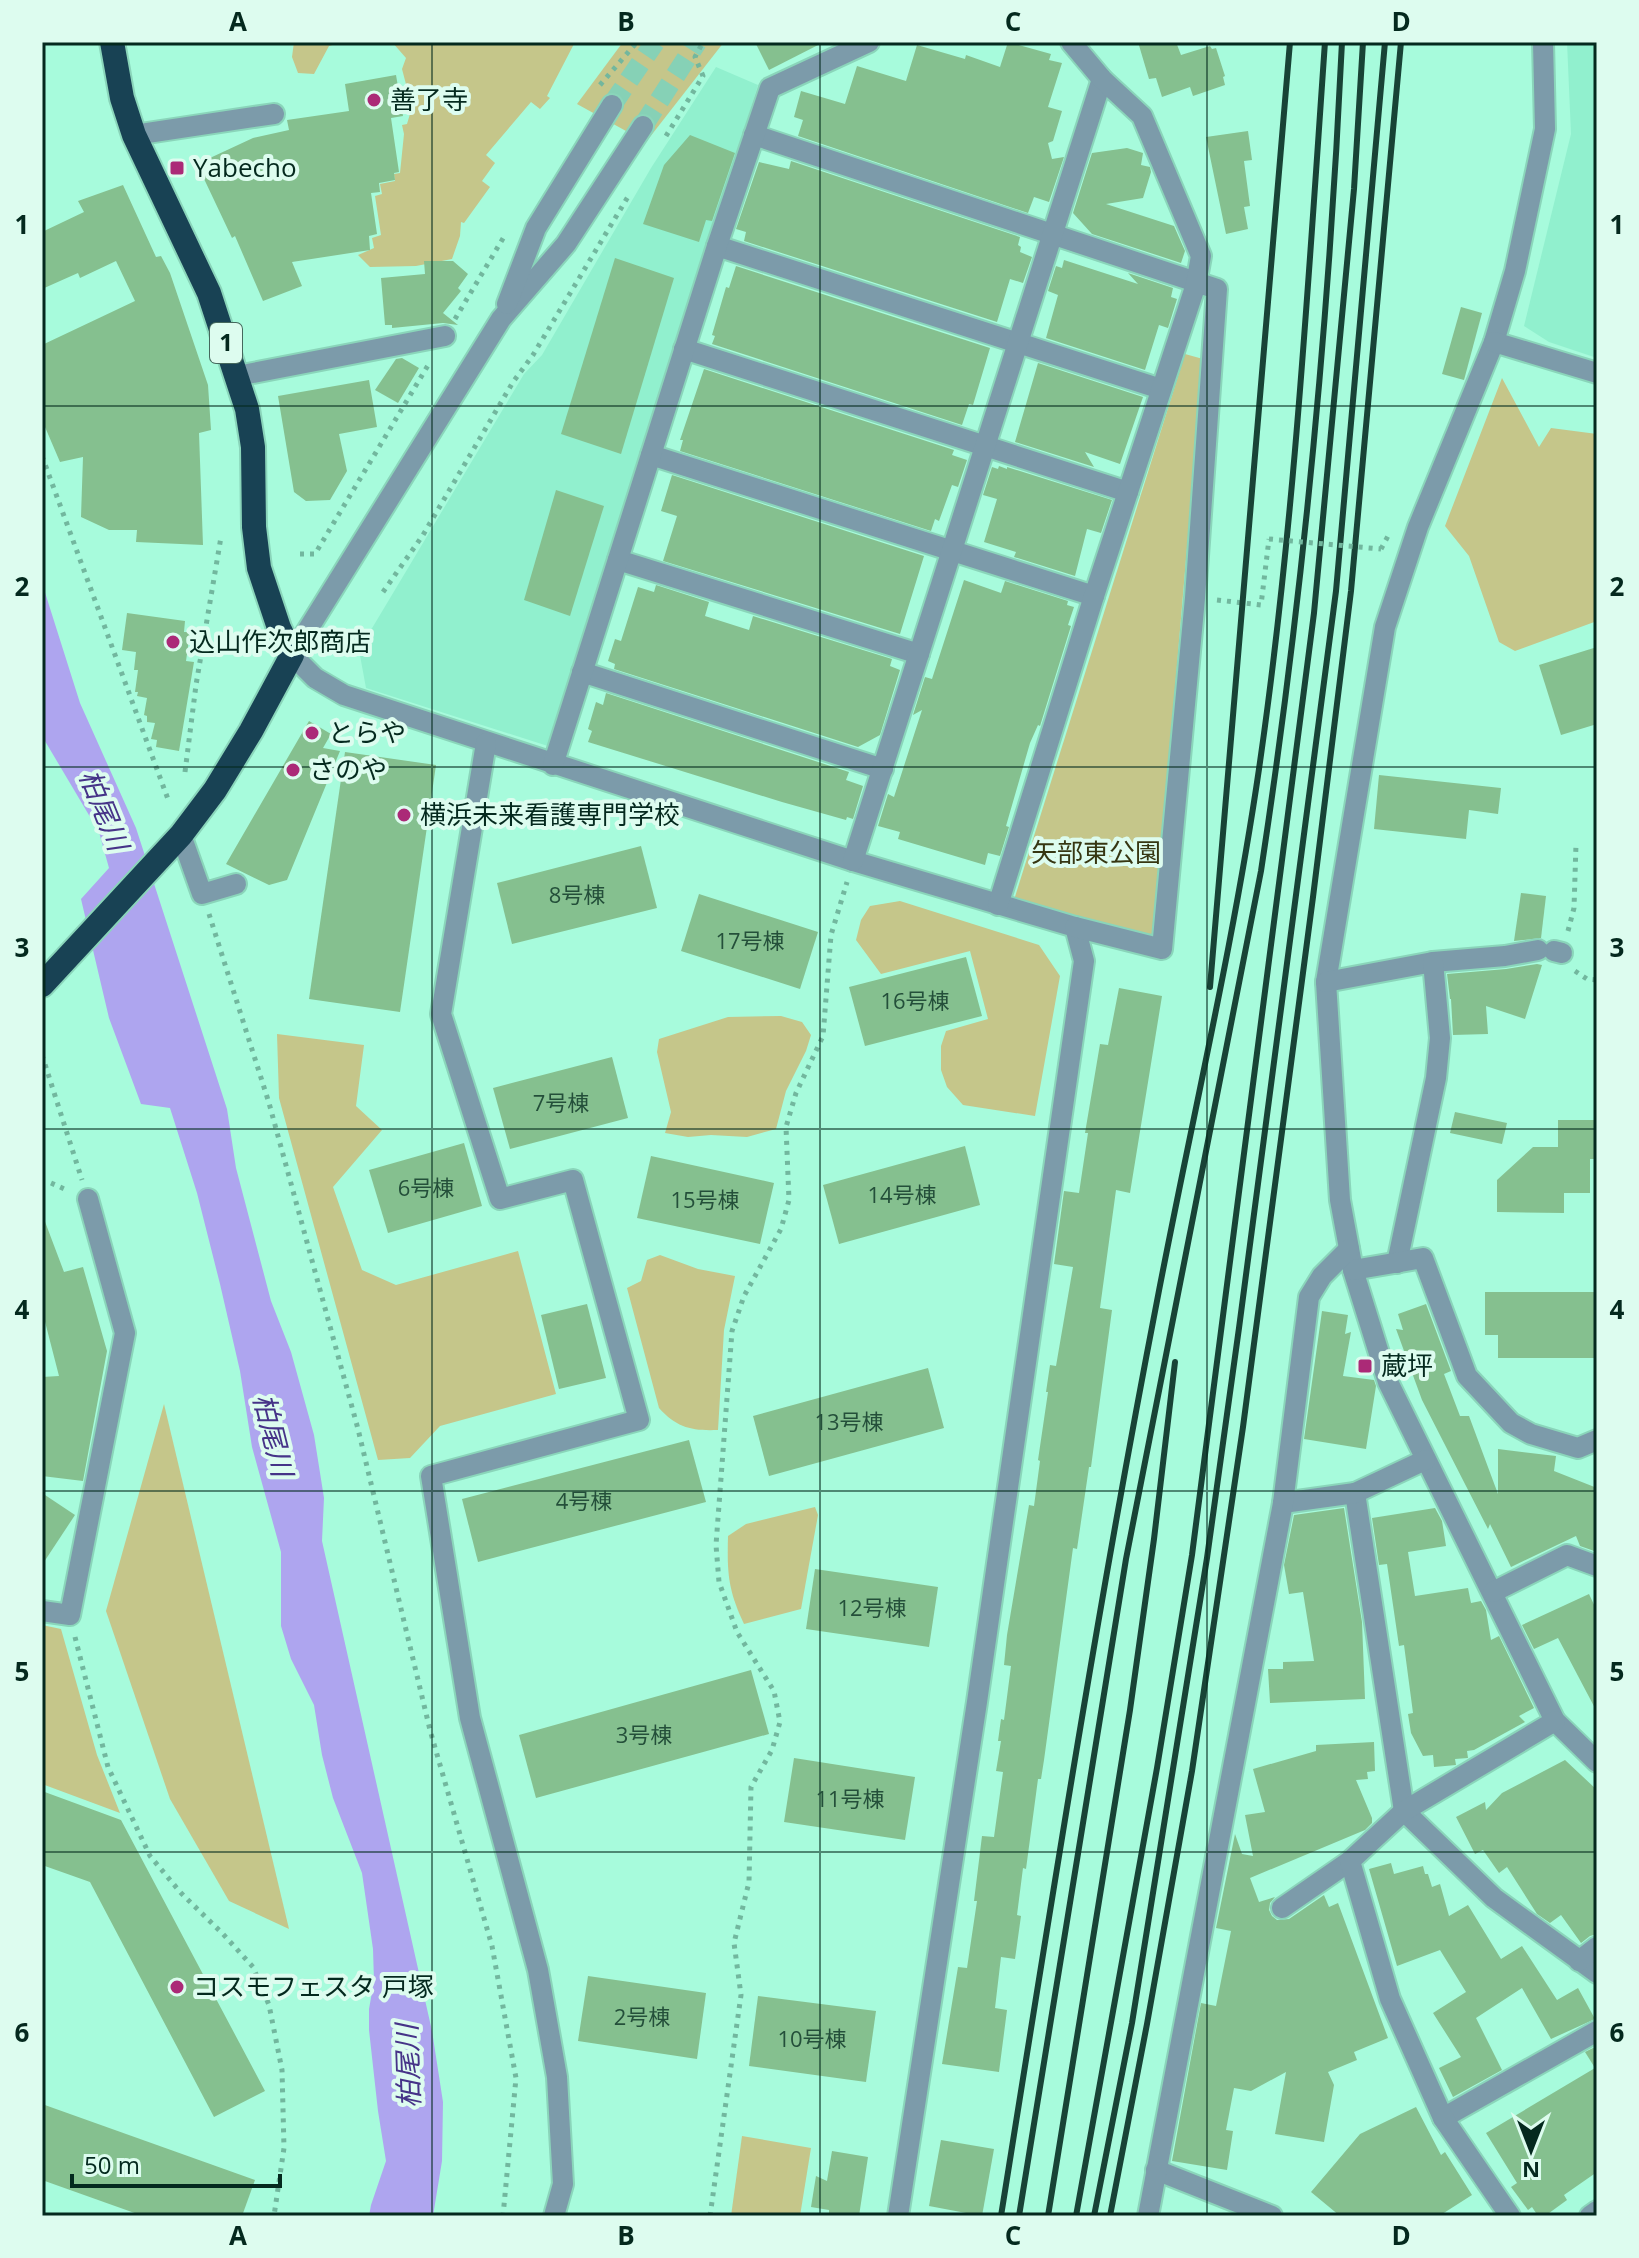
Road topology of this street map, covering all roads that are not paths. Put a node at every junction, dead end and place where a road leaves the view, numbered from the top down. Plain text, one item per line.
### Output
1 (112, 42) edge
2 (869, 42) edge
3 (1071, 42) edge
4 (1543, 42) edge
5 (1102, 79) junction
6 (612, 105) tunnel mouth
7 (274, 114) dead end
8 (643, 126) tunnel mouth
9 (134, 135) junction
10 (754, 135) junction
11 (1053, 236) junction
12 (717, 246) junction
13 (1196, 284) junction
14 (501, 319) junction
15 (445, 336) road end
16 (1494, 342) junction
17 (1018, 343) junction
18 (684, 349) junction
19 (1597, 373) edge
20 (237, 376) junction
21 (1161, 389) junction
22 (986, 446) junction
23 (651, 455) junction
24 (1128, 492) junction
25 (952, 551) junction
26 (618, 560) junction
27 (1094, 596) junction
28 (919, 654) junction
29 (292, 655) junction
30 (582, 672) junction
31 (486, 743) junction
32 (553, 765) junction
33 (883, 769) junction
34 (181, 835) junction
35 (853, 861) junction
36 (236, 884) dead end
37 (998, 905) junction
38 (1075, 927) junction
39 (1551, 951) road end
40 (1433, 962) junction
41 (1326, 982) junction
42 (42, 985) edge
43 (88, 1199) road end
44 (1349, 1249) junction
45 (1397, 1263) junction
46 (1353, 1270) junction
47 (1597, 1440) edge
48 (1425, 1460) junction
49 (1355, 1493) junction
50 (1283, 1503) junction
51 (1597, 1566) edge
52 (1493, 1592) junction
53 (42, 1611) edge
54 (1555, 1721) junction
55 (1597, 1762) edge
56 (1404, 1811) junction
57 (1350, 1861) junction
58 (1282, 1908) dead end
59 (1597, 1947) edge
60 (1579, 1961) junction
61 (1597, 1973) edge
62 (1597, 2031) edge
63 (1443, 2118) junction
64 (1156, 2170) junction
65 (1597, 2211) edge
66 (554, 2216) edge
67 (898, 2216) edge
68 (1148, 2216) edge
69 (1272, 2216) edge
70 (1510, 2216) edge
71 (1590, 2216) edge

1 - 9 highway, 1
2 - 10 street
3 - 5 street
4 - 16 street
5 - 11 street
5 - 13 street
6 - 14 street
7 - 9 street
8 - 14 street
9 - 20 highway, 1
10 - 11 street
10 - 12 street
11 - 13 street
11 - 17 street
12 - 17 street
12 - 18 street
13 - 21 street
13 - 38 street
14 - 29 street
15 - 20 street
16 - 19 street
16 - 41 street
17 - 21 street
17 - 22 street
18 - 22 street
18 - 23 street
20 - 29 highway, 1
21 - 24 street
22 - 24 street
22 - 25 street
23 - 25 street
23 - 26 street
24 - 27 street
25 - 27 street
25 - 28 street
26 - 28 street
26 - 30 street
27 - 37 street
28 - 33 street
29 - 31 street
29 - 34 highway
30 - 32 street
30 - 33 street
31 - 32 street
31 - 66 street
32 - 35 street
33 - 35 street
34 - 36 street
34 - 42 highway
35 - 37 street
37 - 38 street
38 - 67 street
39 - 40 street
40 - 41 street
40 - 45 street
41 - 44 street
43 - 53 street
44 - 46 street
44 - 50 street
45 - 46 street
45 - 47 street
46 - 48 street
48 - 49 street
48 - 52 street
49 - 50 street
49 - 56 street
50 - 64 street
51 - 52 street
52 - 54 street
54 - 55 street
54 - 56 street
56 - 57 street
56 - 60 street
57 - 58 street
57 - 63 street
59 - 60 street
60 - 61 street
62 - 63 street
63 - 70 street
64 - 68 street
64 - 69 street
65 - 71 street

